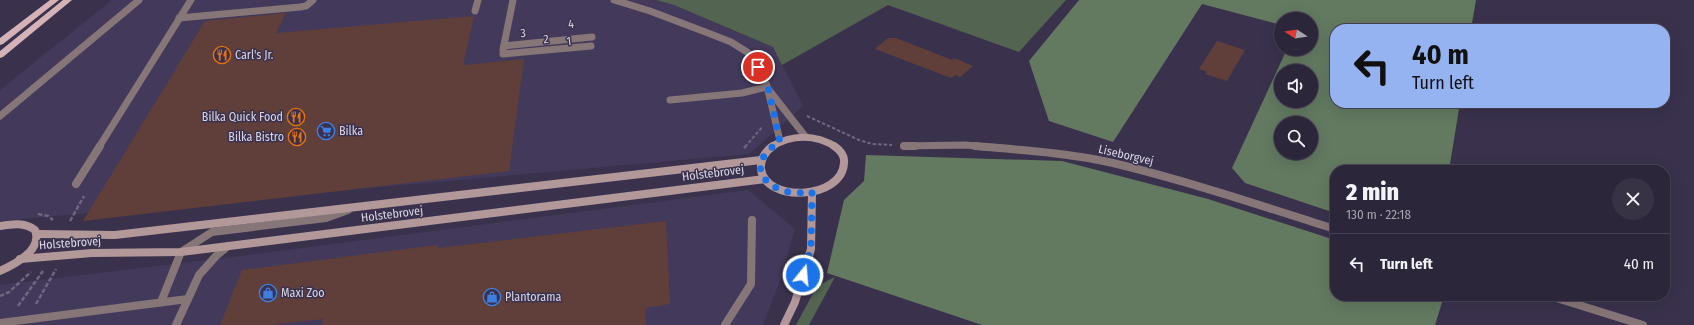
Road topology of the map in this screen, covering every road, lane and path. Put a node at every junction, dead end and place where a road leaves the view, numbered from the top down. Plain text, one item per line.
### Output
1 (54, 0) edge
2 (68, 0) edge
3 (139, 0) edge
4 (191, 0) edge
5 (313, 0) edge
6 (478, 0) edge
7 (513, 0) edge
8 (614, 0) edge
9 (475, 11) dead end
10 (179, 18) junction
11 (592, 35) dead end
12 (0, 42) edge
13 (504, 44) junction
14 (591, 48) dead end
15 (0, 55) edge
16 (768, 87) junction
17 (670, 100) dead end
18 (0, 116) edge
19 (804, 136) junction
20 (780, 142) junction
21 (904, 146) dead end
22 (761, 160) junction
23 (765, 179) junction
24 (76, 184) dead end
25 (812, 192) junction
26 (353, 208) junction
27 (752, 220) dead end
28 (0, 226) edge
29 (1330, 227) edge
30 (38, 234) junction
31 (228, 246) junction
32 (181, 252) junction
33 (55, 256) junction
34 (20, 259) junction
35 (48, 264) junction
36 (0, 270) edge
37 (0, 296) edge
38 (188, 299) junction
39 (1566, 301) edge
40 (160, 302) junction
41 (4, 322) edge
42 (176, 325) edge
43 (725, 325) edge
44 (784, 325) edge
45 (1643, 325) edge

1 - 12 main road
2 - 15 main road
3 - 18 street
4 - 10 street
5 - 10 street
6 - 9 street
7 - 13 street
8 - 16 street
10 - 24 street
11 - 13 street, 3
13 - 14 street, 1
16 - 17 street
16 - 19 street
16 - 20 street
19 - 20 street
19 - 25 street
20 - 22 street
21 - 29 street, Liseborgvej
22 - 23 street
22 - 26 street, Holstebrovej
23 - 25 street
23 - 31 street, Holstebrovej
25 - 44 street
26 - 30 street, Holstebrovej
26 - 32 street
27 - 43 street
28 - 30 street
30 - 34 street
31 - 32 street, Holstebrovej
31 - 38 street
32 - 33 street, Holstebrovej
32 - 40 street
33 - 34 street, Holstebrovej
33 - 35 path
34 - 36 street
35 - 37 path
35 - 41 path
38 - 40 street
38 - 42 street
39 - 45 street
40 - 41 street

